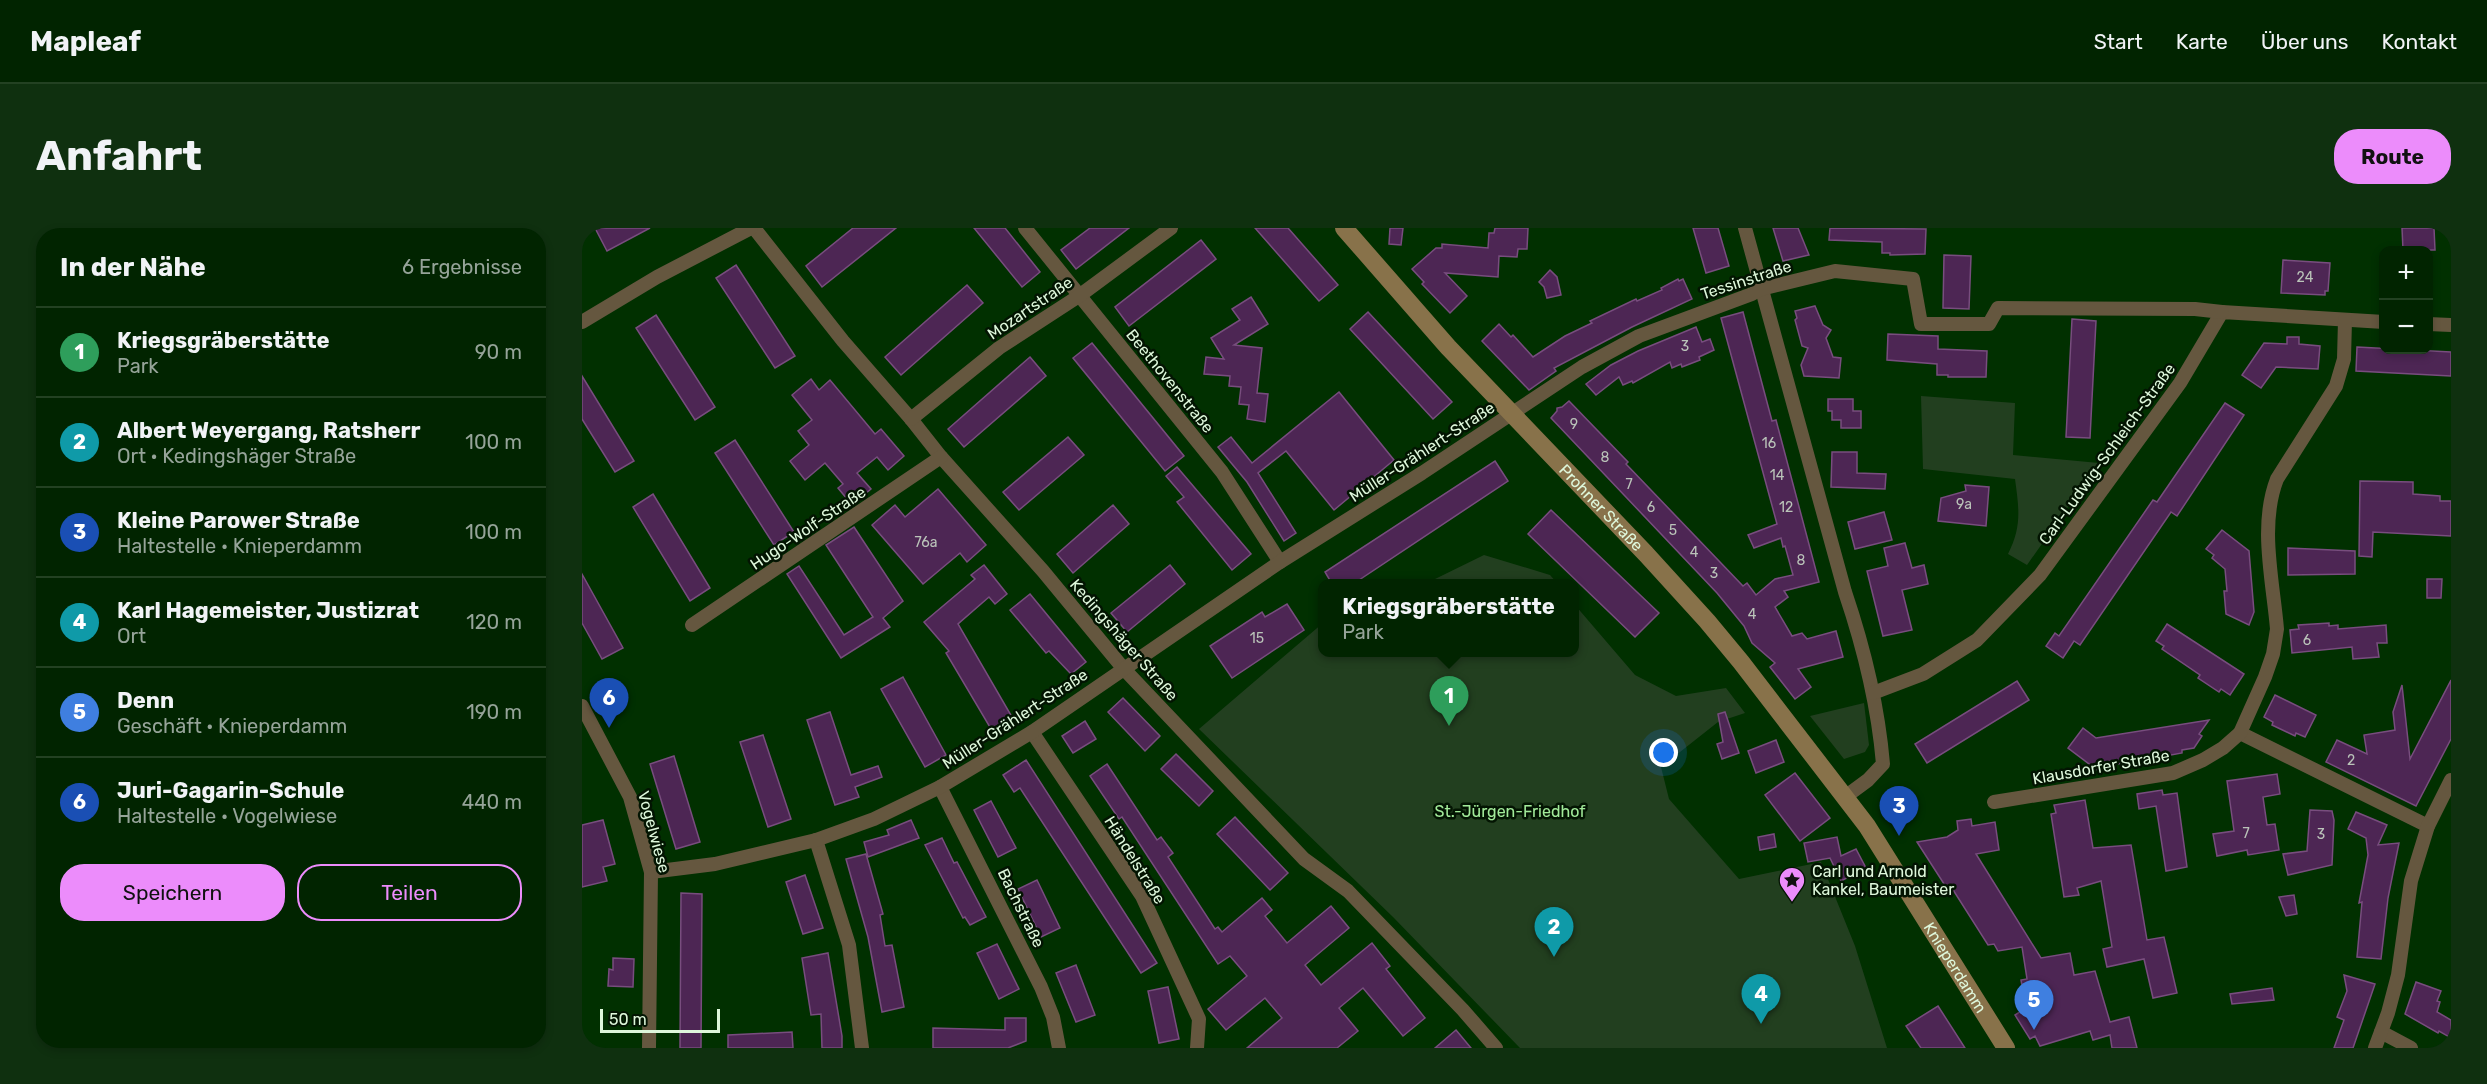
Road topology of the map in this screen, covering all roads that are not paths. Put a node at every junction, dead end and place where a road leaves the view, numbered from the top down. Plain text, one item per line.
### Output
1 (752, 228) edge
2 (1025, 228) edge
3 (1171, 228) edge
4 (1344, 228) edge
5 (1744, 228) edge
6 (1761, 289) junction
7 (1079, 296) junction
8 (2222, 312) junction
9 (2345, 320) junction
10 (582, 322) edge
11 (2379, 322) edge
12 (2433, 324) edge
13 (2451, 325) edge
14 (1513, 414) junction
15 (911, 419) junction
16 (941, 457) junction
17 (1280, 562) junction
18 (692, 625) dead end
19 (1123, 668) junction
20 (1873, 693) junction
21 (582, 706) edge
22 (1032, 732) junction
23 (2240, 733) junction
24 (2451, 780) edge
25 (940, 787) junction
26 (1845, 796) junction
27 (1994, 802) dead end
28 (2428, 826) junction
29 (816, 840) junction
30 (651, 872) junction
31 (2381, 1032) junction
32 (648, 1048) edge
33 (862, 1048) edge
34 (1059, 1048) edge
35 (1197, 1048) edge
36 (1496, 1048) edge
37 (2006, 1048) edge
38 (2375, 1048) edge
39 (2411, 1048) edge

1 - 10 street
1 - 15 street, Kedingshäger Straße
2 - 7 street, Beethovenstraße
3 - 7 street, Mozartstraße
4 - 14 main road, Prohner Straße
5 - 6 street
6 - 8 street, Tessinstraße
6 - 14 street, Tessinstraße
6 - 20 street
7 - 15 street, Mozartstraße
7 - 17 street, Beethovenstraße
8 - 9 street
8 - 20 street, Carl-Ludwig-Schleich-Straße
9 - 11 street
9 - 23 street
12 - 13 street
14 - 17 street, Müller-Grählert-Straße
14 - 26 main road, Prohner Straße
15 - 16 street, Kedingshäger Straße
16 - 18 street, Hugo-Wolf-Straße
16 - 19 street, Kedingshäger Straße
17 - 19 street, Müller-Grählert-Straße
19 - 22 street, Müller-Grählert-Straße
19 - 36 street, Kedingshäger Straße
20 - 26 street
21 - 30 street, Vogelwiese
22 - 25 street, Müller-Grählert-Straße
22 - 35 street, Händelstraße
23 - 27 street, Klausdorfer Straße
23 - 28 street
24 - 28 street
25 - 29 street, Müller-Grählert-Straße
25 - 34 street, Bachstraße
26 - 37 main road, Knieperdamm
28 - 31 street
29 - 30 street, Müller-Grählert-Straße
29 - 33 street
30 - 32 street, Vogelwiese
31 - 38 street
31 - 39 street

